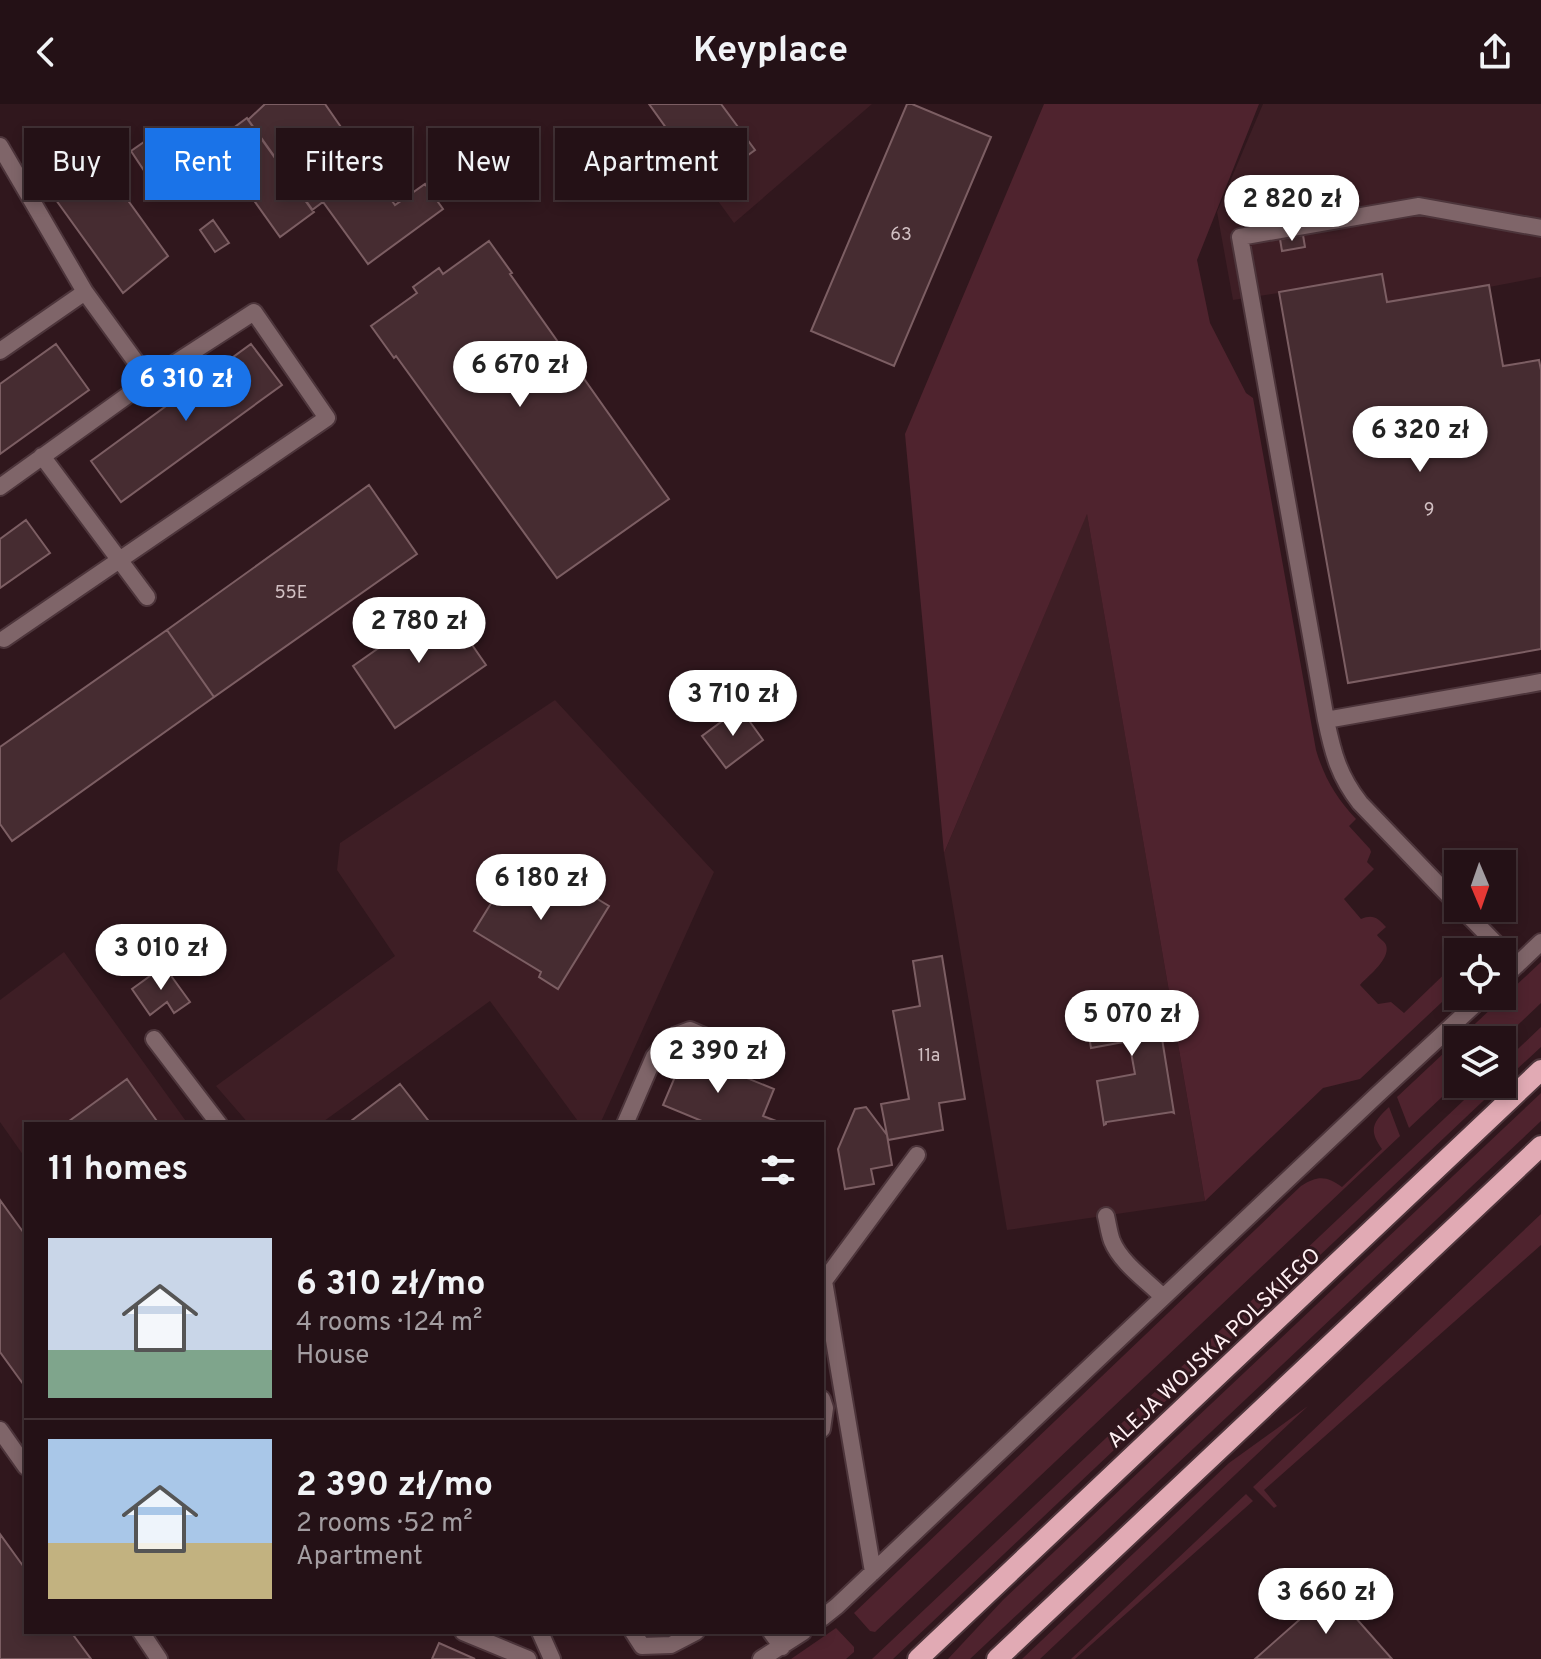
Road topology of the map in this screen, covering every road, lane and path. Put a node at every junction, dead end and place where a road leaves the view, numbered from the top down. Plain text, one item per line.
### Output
1 (0, 146) edge
2 (1541, 228) edge
3 (85, 292) junction
4 (0, 351) edge
5 (149, 380) junction
6 (42, 456) junction
7 (0, 487) edge
8 (119, 561) junction
9 (147, 597) dead end
10 (4, 639) dead end
11 (1541, 682) edge
12 (1326, 720) junction
13 (1444, 890) edge
14 (1475, 922) edge
15 (1541, 942) edge
16 (1517, 965) joint
17 (1469, 1010) edge
18 (154, 1039) dead end
19 (759, 1060) dead end
20 (1541, 1070) edge
21 (217, 1122) edge
22 (631, 1122) edge
23 (1541, 1146) edge
24 (917, 1155) dead end
25 (1106, 1216) dead end
26 (1163, 1297) junction
27 (0, 1430) edge
28 (24, 1464) edge
29 (873, 1572) junction
30 (824, 1616) edge
31 (142, 1634) edge
32 (468, 1634) edge
33 (541, 1634) edge
34 (634, 1634) edge
35 (692, 1634) edge
36 (772, 1634) edge
37 (800, 1634) edge
38 (782, 1647) junction
39 (159, 1659) edge
40 (528, 1659) edge
41 (552, 1659) edge
42 (761, 1659) edge
43 (918, 1659) edge
44 (997, 1659) edge

1 - 3 lane
2 - 12 lane
3 - 4 lane
3 - 5 lane
5 - 6 lane
5 - 8 lane
6 - 7 lane
6 - 8 lane
8 - 9 lane
8 - 10 lane
11 - 12 lane
12 - 13 lane
14 - 16 lane
15 - 16 lane
17 - 26 lane
18 - 21 lane
19 - 22 lane
20 - 43 main road, ALEJA WOJSKA POLSKIEGO
23 - 44 main road
24 - 29 lane
25 - 26 lane
26 - 29 lane
27 - 28 lane
29 - 30 lane
31 - 39 lane
32 - 40 lane
33 - 41 lane
34 - 35 lane
36 - 38 lane
37 - 38 lane
38 - 42 lane

